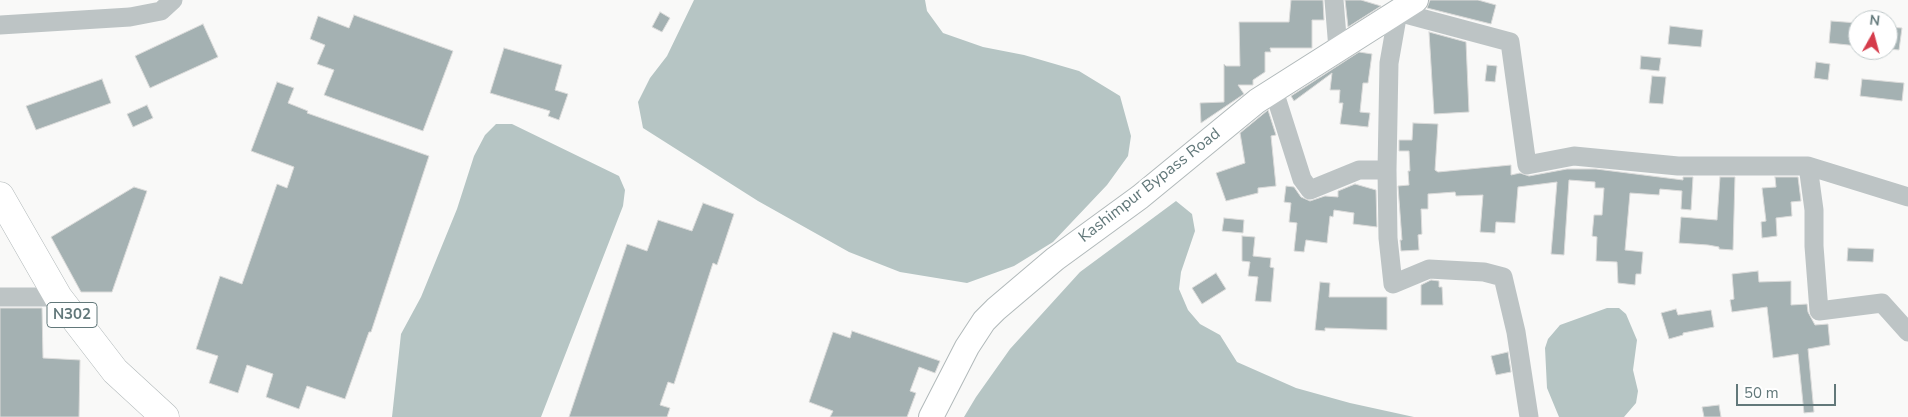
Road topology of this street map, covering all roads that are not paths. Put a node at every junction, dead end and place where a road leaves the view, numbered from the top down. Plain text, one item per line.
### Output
1 (173, 0) edge
2 (1334, 0) edge
3 (1407, 6) edge
4 (0, 25) edge
5 (1338, 50) junction
6 (1274, 91) junction
7 (1808, 166) junction
8 (1387, 170) junction
9 (0, 196) edge
10 (1908, 197) edge
11 (0, 297) edge
12 (58, 297) junction
13 (1908, 332) edge
14 (165, 417) edge
15 (931, 417) edge
16 (1529, 417) edge

1 - 4 street
2 - 5 street
3 - 5 main road, Kashimpur Bypass Road
3 - 7 street
3 - 8 street
5 - 6 main road, Kashimpur Bypass Road
6 - 8 street
6 - 15 main road, Kashimpur Bypass Road
7 - 10 street
7 - 13 street
8 - 16 street
9 - 12 highway, N302
11 - 12 street
12 - 14 highway, N302

